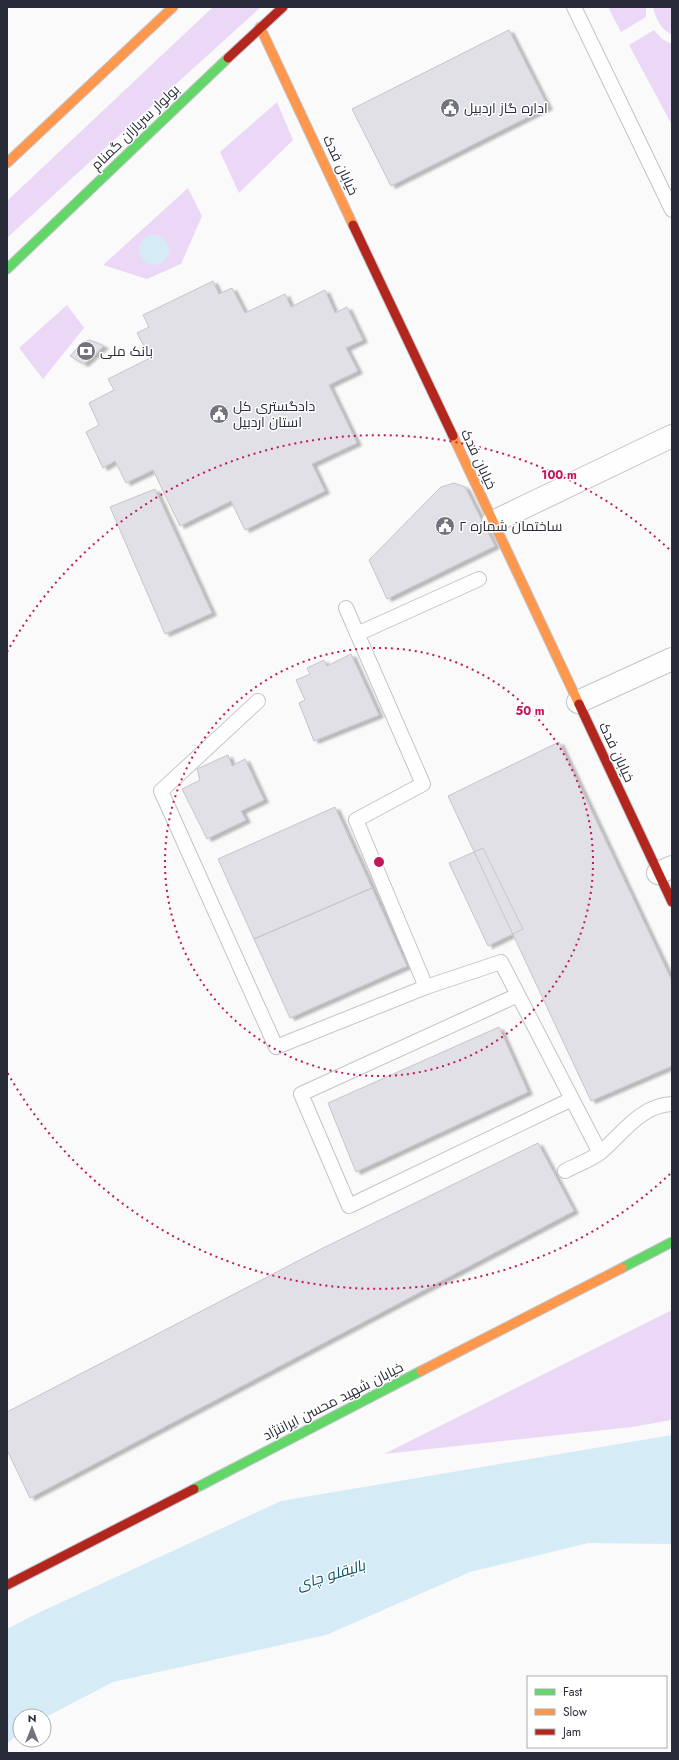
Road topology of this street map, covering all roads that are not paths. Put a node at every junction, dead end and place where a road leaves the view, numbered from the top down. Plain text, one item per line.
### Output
1 (173, 7) edge
2 (283, 7) edge
3 (574, 7) edge
4 (260, 27) junction
5 (7, 163) edge
6 (672, 210) edge
7 (7, 269) edge
8 (672, 436) edge
9 (493, 522) junction
10 (479, 579) dead end
11 (346, 608) dead end
12 (357, 634) junction
13 (672, 659) edge
14 (258, 701) dead end
15 (578, 702) junction
16 (665, 870) edge
17 (672, 902) edge
18 (426, 987) junction
19 (518, 995) junction
20 (572, 1099) junction
21 (672, 1104) edge
22 (600, 1153) junction
23 (565, 1171) dead end
24 (672, 1242) edge
25 (7, 1585) edge

1 - 5 main road
2 - 4 main road, بولوار سربازان گمنام
3 - 6 lane
4 - 7 main road, بولوار سربازان گمنام
4 - 9 main road, خیابان فدک
8 - 9 street
9 - 15 main road, خیابان فدک
10 - 12 lane
11 - 12 lane
12 - 18 lane
13 - 15 street
14 - 18 lane
15 - 16 main road, خیابان فدک
16 - 17 main road, خیابان فدک
18 - 19 lane
19 - 20 lane
19 - 20 lane
20 - 22 lane
21 - 22 lane
22 - 23 lane
24 - 25 main road, خیابان شهید محسن ایراننژاد

